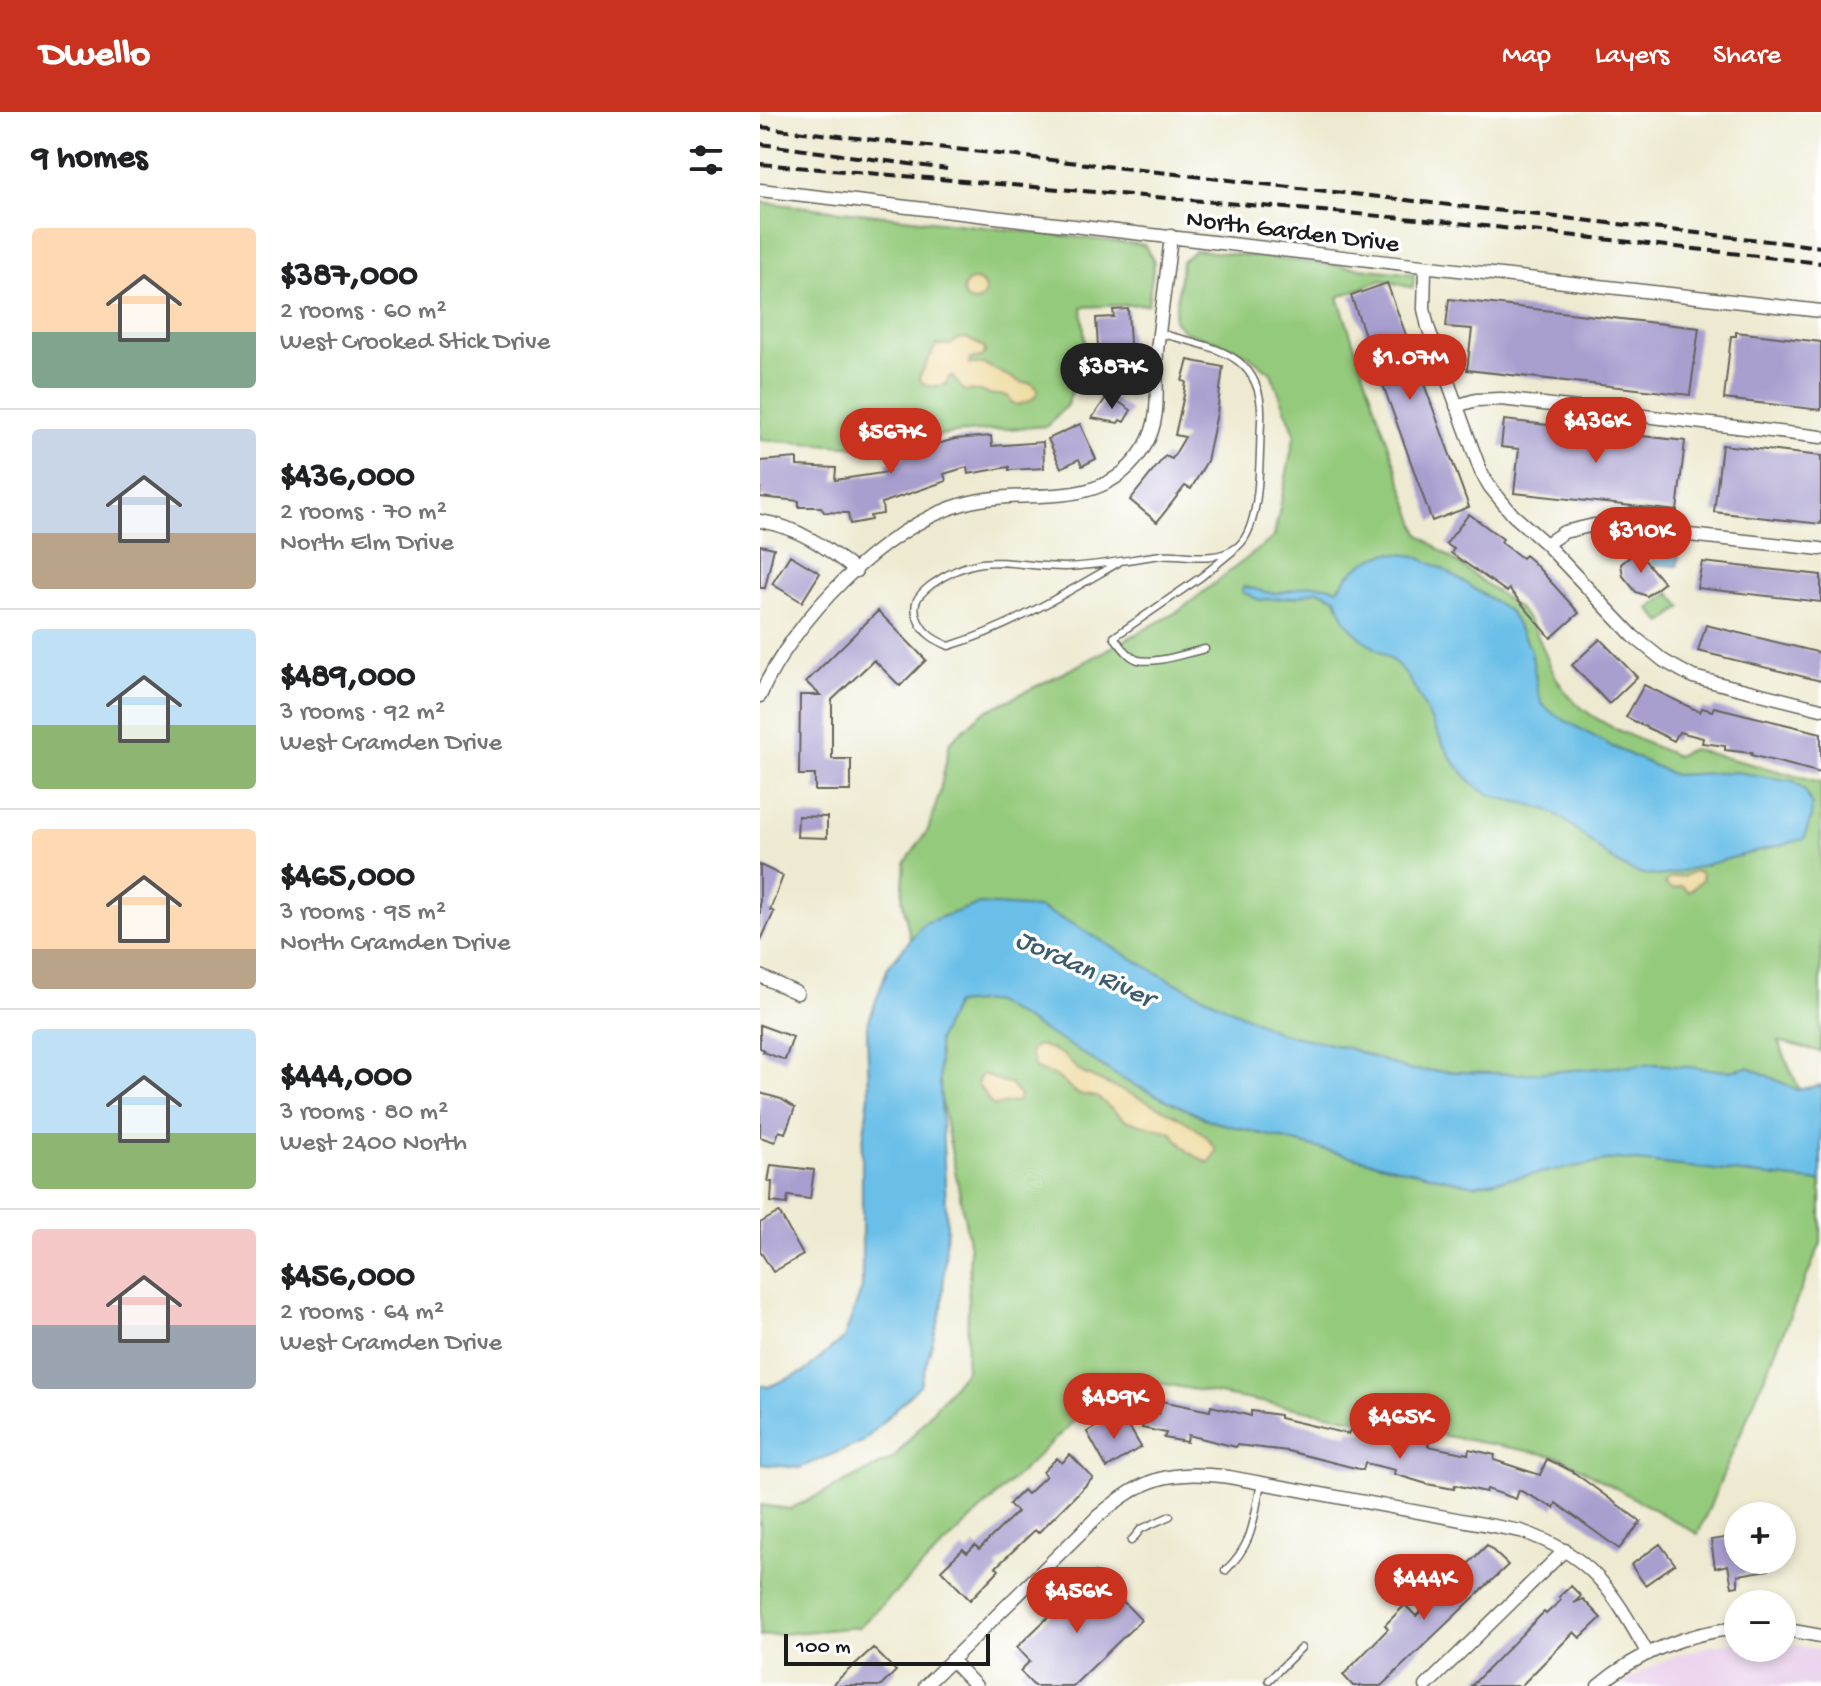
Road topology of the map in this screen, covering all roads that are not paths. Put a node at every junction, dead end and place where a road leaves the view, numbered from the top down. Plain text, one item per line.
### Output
1 (760, 190) edge
2 (1171, 236) junction
3 (1425, 268) junction
4 (1821, 311) edge
5 (1159, 333) junction
6 (1456, 406) junction
7 (1821, 437) edge
8 (760, 521) edge
9 (1546, 544) junction
10 (1236, 549) junction
11 (1821, 549) edge
12 (1118, 563) junction
13 (856, 571) junction
14 (1205, 649) dead end
15 (764, 675) edge
16 (760, 696) edge
17 (1821, 709) edge
18 (760, 976) edge
19 (797, 993) dead end
20 (1261, 1483) junction
21 (1170, 1516) dead end
22 (1131, 1541) dead end
23 (1565, 1550) junction
24 (1225, 1571) dead end
25 (1724, 1630) edge
26 (1796, 1632) edge
27 (1821, 1636) edge
28 (1301, 1648) dead end
29 (1648, 1654) junction
30 (951, 1660) junction
31 (1269, 1680) dead end
32 (925, 1686) edge
33 (976, 1686) edge
34 (1426, 1686) edge
35 (1598, 1686) edge

1 - 2 street, North Garden Drive
2 - 3 street, North Garden Drive
2 - 5 street
3 - 4 street, North Garden Drive
3 - 6 street
5 - 10 lane
5 - 13 street
6 - 7 street
6 - 9 street
8 - 13 street
9 - 11 street
9 - 17 street
10 - 12 lane
10 - 14 lane
12 - 12 lane
13 - 15 street
15 - 16 street
18 - 19 street
20 - 23 street
20 - 24 lane
20 - 30 street
21 - 22 lane
23 - 29 street
23 - 34 street
25 - 29 street
26 - 27 street
28 - 31 lane
29 - 35 street
30 - 32 street
30 - 33 street

